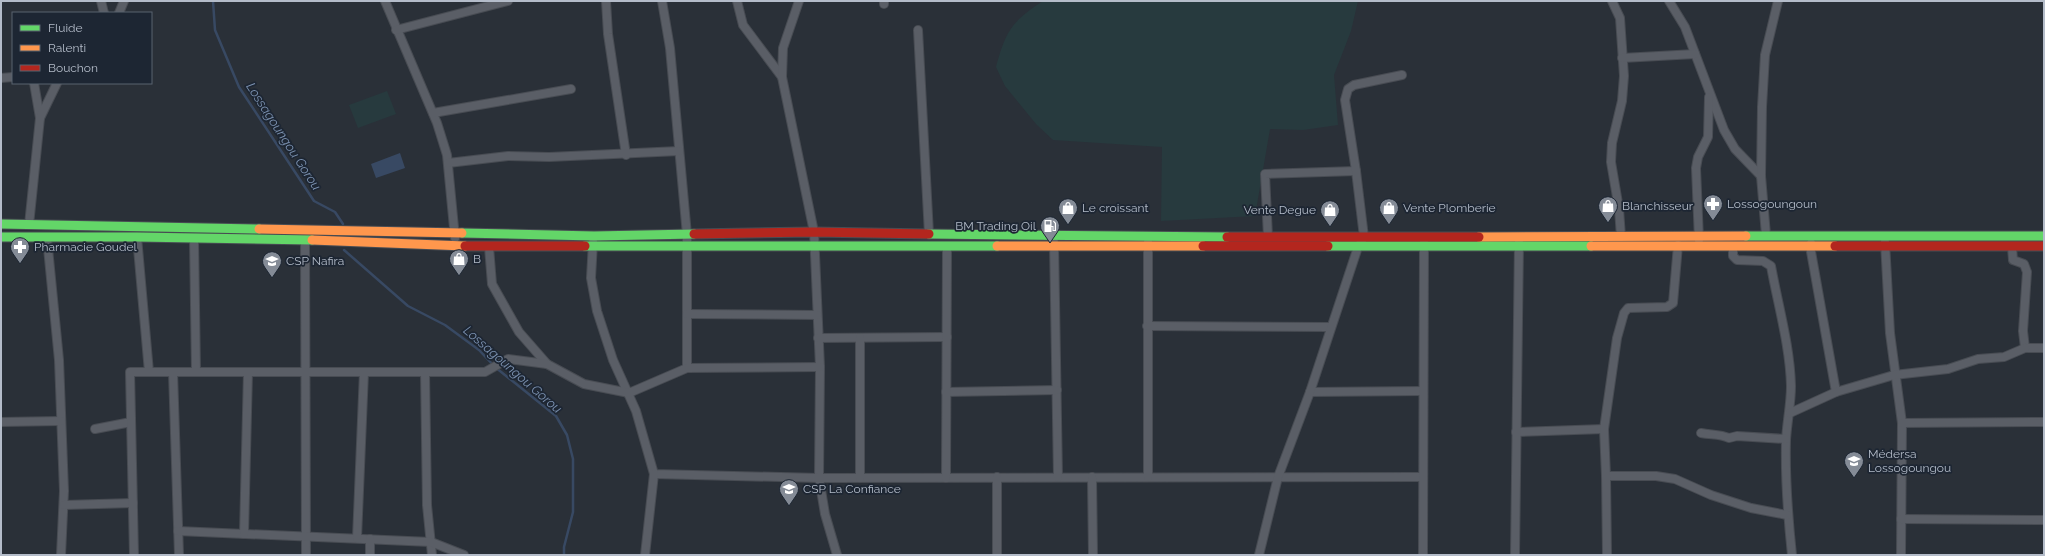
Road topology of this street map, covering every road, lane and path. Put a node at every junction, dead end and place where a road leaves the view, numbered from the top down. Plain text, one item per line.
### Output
1 (101, 1) edge
2 (124, 1) edge
3 (385, 1) edge
4 (508, 1) edge
5 (606, 1) edge
6 (662, 1) edge
7 (737, 1) edge
8 (799, 1) edge
9 (1612, 1) edge
10 (1669, 1) edge
11 (1778, 1) edge
12 (104, 12) edge
13 (119, 12) edge
14 (396, 30) junction
15 (918, 30) dead end
16 (1695, 54) junction
17 (1622, 58) junction
18 (1402, 75) dead end
19 (1, 77) edge
20 (12, 77) edge
21 (782, 77) junction
22 (34, 84) edge
23 (57, 84) edge
24 (571, 89) dead end
25 (1709, 92) junction
26 (433, 113) junction
27 (40, 118) junction
28 (679, 151) junction
29 (626, 155) junction
30 (448, 163) junction
31 (1356, 171) junction
32 (1761, 176) junction
33 (1, 224) edge
34 (29, 225) junction
35 (814, 232) junction
36 (455, 234) junction
37 (928, 234) junction
38 (687, 235) junction
39 (1054, 235) junction
40 (1766, 235) junction
41 (594, 236) junction
42 (1886, 236) junction
43 (2044, 236) edge
44 (1, 237) edge
45 (138, 237) junction
46 (1149, 237) junction
47 (1268, 237) junction
48 (1364, 237) junction
49 (1621, 237) junction
50 (1814, 237) junction
51 (47, 238) junction
52 (194, 238) junction
53 (305, 240) junction
54 (1424, 241) junction
55 (1520, 241) junction
56 (1699, 241) junction
57 (1678, 245) junction
58 (455, 246) junction
59 (489, 246) junction
60 (686, 246) junction
61 (816, 246) junction
62 (1053, 246) junction
63 (1733, 246) junction
64 (1810, 246) junction
65 (1884, 246) junction
66 (2044, 246) edge
67 (593, 247) junction
68 (947, 247) junction
69 (1147, 247) junction
70 (1358, 247) junction
71 (2012, 247) junction
72 (687, 314) junction
73 (817, 315) junction
74 (1147, 326) junction
75 (1331, 327) junction
76 (947, 337) junction
77 (818, 338) junction
78 (860, 338) junction
79 (2025, 348) junction
80 (2044, 348) edge
81 (547, 364) junction
82 (820, 367) junction
83 (687, 368) junction
84 (149, 372) junction
85 (173, 372) junction
86 (196, 372) junction
87 (248, 372) junction
88 (306, 372) junction
89 (364, 372) junction
90 (425, 372) junction
91 (1894, 375) junction
92 (1057, 390) junction
93 (1423, 391) junction
94 (946, 392) junction
95 (1310, 392) junction
96 (1836, 392) junction
97 (629, 393) junction
98 (1790, 413) junction
99 (61, 421) junction
100 (1, 422) edge
101 (131, 422) junction
102 (2044, 422) edge
103 (1902, 423) junction
104 (1604, 429) junction
105 (95, 430) dead end
106 (1516, 432) junction
107 (1701, 433) dead end
108 (1786, 439) junction
109 (654, 474) junction
110 (1606, 476) junction
111 (997, 477) junction
112 (1058, 477) junction
113 (1092, 477) junction
114 (1148, 477) junction
115 (1278, 477) junction
116 (1423, 477) junction
117 (819, 478) junction
118 (860, 478) junction
119 (946, 478) junction
120 (133, 503) junction
121 (64, 505) junction
122 (1787, 515) junction
123 (1901, 519) junction
124 (2044, 520) edge
125 (178, 531) junction
126 (244, 534) junction
127 (306, 536) junction
128 (357, 538) junction
129 (370, 539) junction
130 (432, 542) junction
131 (61, 555) edge
132 (134, 555) edge
133 (179, 555) edge
134 (306, 555) edge
135 (370, 555) edge
136 (432, 555) edge
137 (464, 555) edge
138 (645, 555) edge
139 (837, 555) edge
140 (997, 555) edge
141 (1093, 555) edge
142 (1259, 555) edge
143 (1423, 555) edge
144 (1515, 555) edge
145 (1607, 555) edge
146 (1792, 555) edge
147 (1901, 555) edge

1 - 12 street
2 - 13 street
3 - 14 street
4 - 14 street
5 - 29 street
6 - 28 street
7 - 21 street
8 - 21 street
9 - 17 street
10 - 16 street
11 - 32 street
14 - 26 street
15 - 37 street
16 - 17 street
16 - 25 street
17 - 49 street
18 - 31 street
19 - 20 street
21 - 35 street
22 - 27 street
23 - 27 street
24 - 26 street
25 - 32 street
25 - 56 street
26 - 30 street
27 - 34 street
28 - 29 street
28 - 38 street
29 - 30 street
30 - 36 street
31 - 47 street
31 - 48 street
32 - 40 street
33 - 34 main road
34 - 36 main road
35 - 37 main road
35 - 38 main road
35 - 61 street
36 - 41 main road
36 - 58 street
37 - 39 main road
38 - 41 main road
38 - 60 street
39 - 46 main road
39 - 62 street
40 - 50 main road
40 - 56 main road
41 - 67 street
42 - 43 main road
42 - 50 main road
42 - 65 street
44 - 51 main road
45 - 51 main road
45 - 52 main road
45 - 84 street
46 - 47 main road
46 - 69 street
47 - 48 main road
48 - 54 main road
48 - 70 street
49 - 55 main road
49 - 56 main road
50 - 64 street
51 - 99 street
52 - 53 main road
52 - 86 street
53 - 58 main road
53 - 88 street
54 - 55 main road
54 - 70 main road
54 - 93 street
55 - 57 main road
55 - 106 street
56 - 57 main road
56 - 63 main road
57 - 104 street
58 - 59 main road
59 - 67 main road
59 - 81 street
60 - 61 main road
60 - 67 main road
60 - 72 street
61 - 68 main road
61 - 73 street
62 - 68 main road
62 - 69 main road
62 - 92 street
63 - 64 main road
63 - 98 street
64 - 65 main road
64 - 96 street
65 - 71 main road
65 - 91 street
66 - 71 main road
67 - 97 street
68 - 76 street
69 - 70 main road
69 - 74 street
70 - 75 street
71 - 79 street
72 - 73 street
72 - 83 street
73 - 77 street
74 - 75 street
74 - 114 street
75 - 95 street
76 - 78 street
76 - 94 street
77 - 78 street
77 - 82 street
78 - 118 street
79 - 80 street
79 - 91 street
81 - 90 street
81 - 97 street
82 - 83 street
82 - 117 street
83 - 97 street
84 - 85 street
84 - 101 street
85 - 86 street
85 - 125 street
86 - 87 street
87 - 88 street
87 - 126 street
88 - 89 street
88 - 127 street
89 - 90 street
89 - 128 street
90 - 130 street
91 - 96 street
91 - 103 street
92 - 94 street
92 - 112 street
93 - 95 street
93 - 116 street
94 - 119 street
95 - 115 street
96 - 98 street
97 - 109 street
98 - 108 street
99 - 100 street
99 - 121 street
101 - 105 street
101 - 120 street
102 - 103 street
103 - 123 street
104 - 106 street
104 - 110 street
106 - 144 street
107 - 108 street
108 - 122 street
109 - 117 street
109 - 138 street
110 - 122 street
110 - 145 street
111 - 112 street
111 - 119 street
111 - 140 street
112 - 113 street
113 - 114 street
113 - 141 street
114 - 115 street
115 - 116 street
115 - 142 street
116 - 143 street
117 - 118 street
117 - 139 street
118 - 119 street
120 - 121 street
120 - 132 street
121 - 131 street
122 - 146 street
123 - 124 street
123 - 147 street
125 - 126 street
125 - 133 street
126 - 127 street
127 - 128 street
127 - 134 street
128 - 129 street
129 - 130 street
129 - 135 street
130 - 136 street
130 - 137 street

